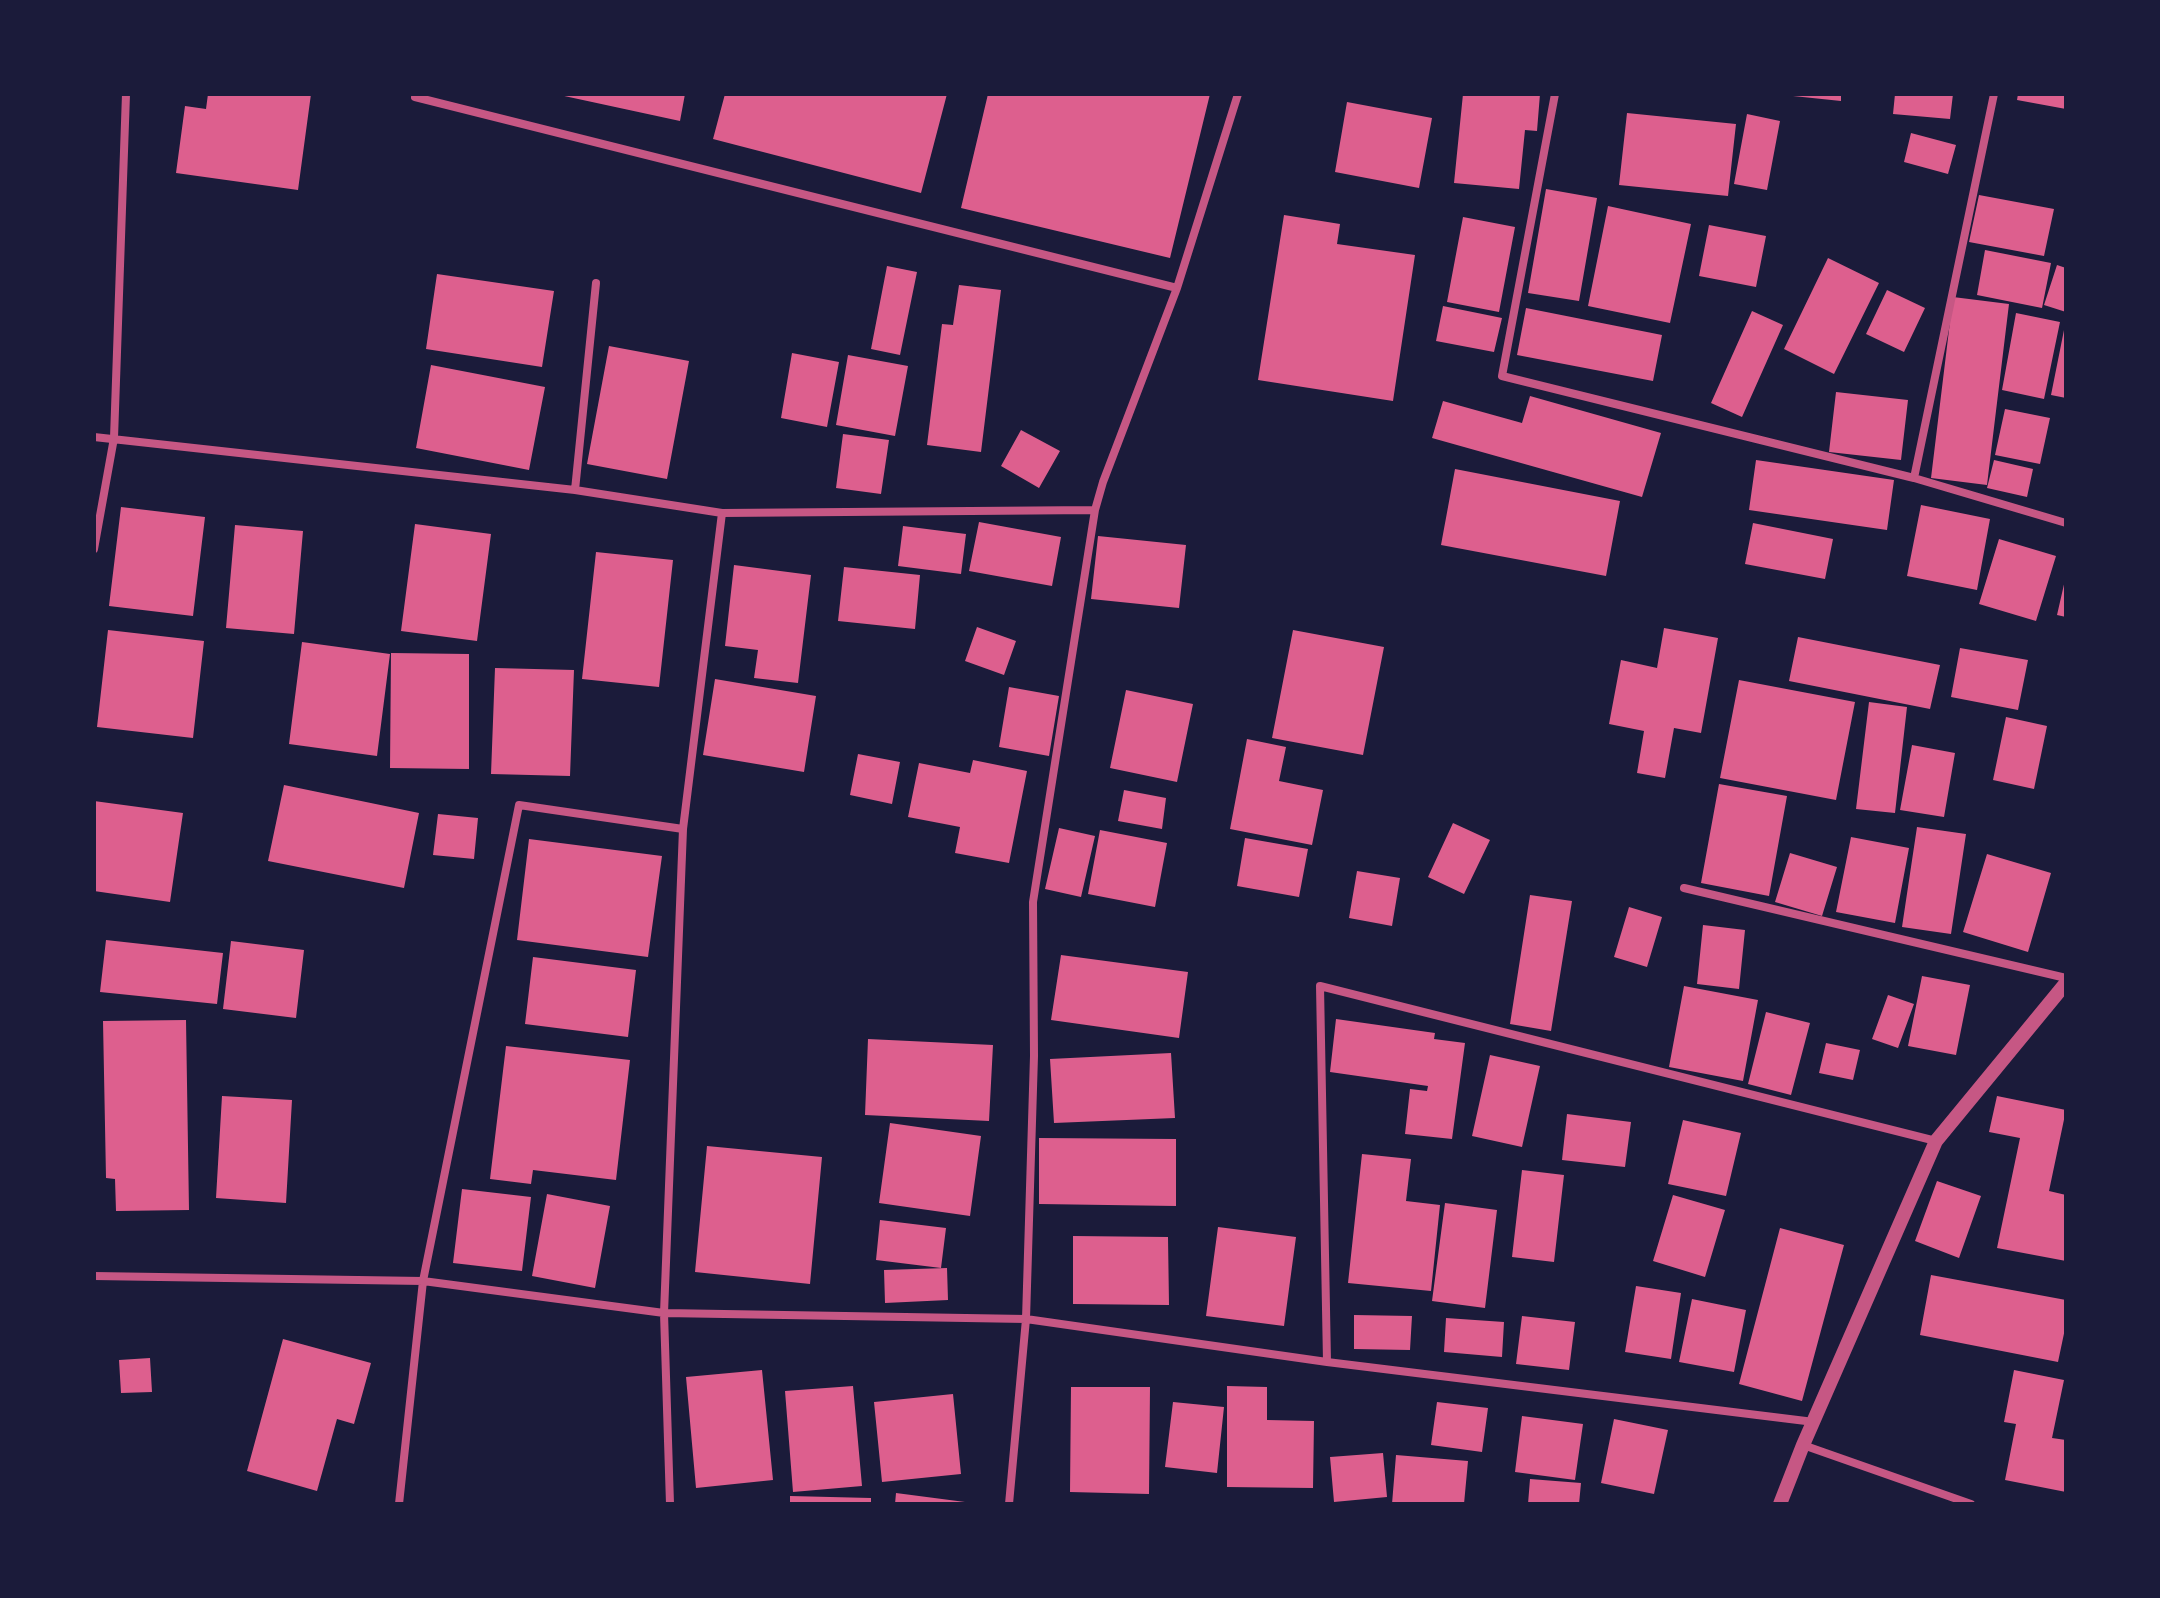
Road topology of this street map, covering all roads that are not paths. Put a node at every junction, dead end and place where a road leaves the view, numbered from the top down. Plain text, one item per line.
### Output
1 (126, 94) edge
2 (1238, 94) edge
3 (1555, 94) edge
4 (1994, 94) edge
5 (415, 97) dead end
6 (596, 283) dead end
7 (1177, 288) junction
8 (94, 437) edge
9 (114, 438) junction
10 (1914, 478) junction
11 (575, 490) junction
12 (1095, 510) junction
13 (722, 513) junction
14 (2066, 523) edge
15 (94, 549) edge
16 (683, 829) junction
17 (1684, 888) dead end
18 (2066, 980) edge
19 (1936, 1141) junction
20 (94, 1276) edge
21 (423, 1281) junction
22 (664, 1313) junction
23 (1026, 1319) junction
24 (1327, 1362) junction
25 (1814, 1422) junction
26 (1803, 1445) junction
27 (399, 1504) edge
28 (670, 1504) edge
29 (1009, 1504) edge
30 (1780, 1504) edge
31 (1971, 1504) edge

1 - 9 street
2 - 7 street
3 - 10 street
4 - 10 street
5 - 7 street
6 - 11 street
7 - 12 street
8 - 9 street
9 - 11 street
9 - 15 street
10 - 14 street
11 - 13 street
12 - 13 street
12 - 23 street
13 - 16 street
16 - 21 street
16 - 22 street
17 - 18 street
18 - 19 street
19 - 24 street
19 - 25 street
20 - 21 street
21 - 22 street
21 - 27 street
22 - 23 street
22 - 28 street
23 - 24 street
23 - 29 street
24 - 25 street
25 - 26 street
26 - 30 street
26 - 31 street

